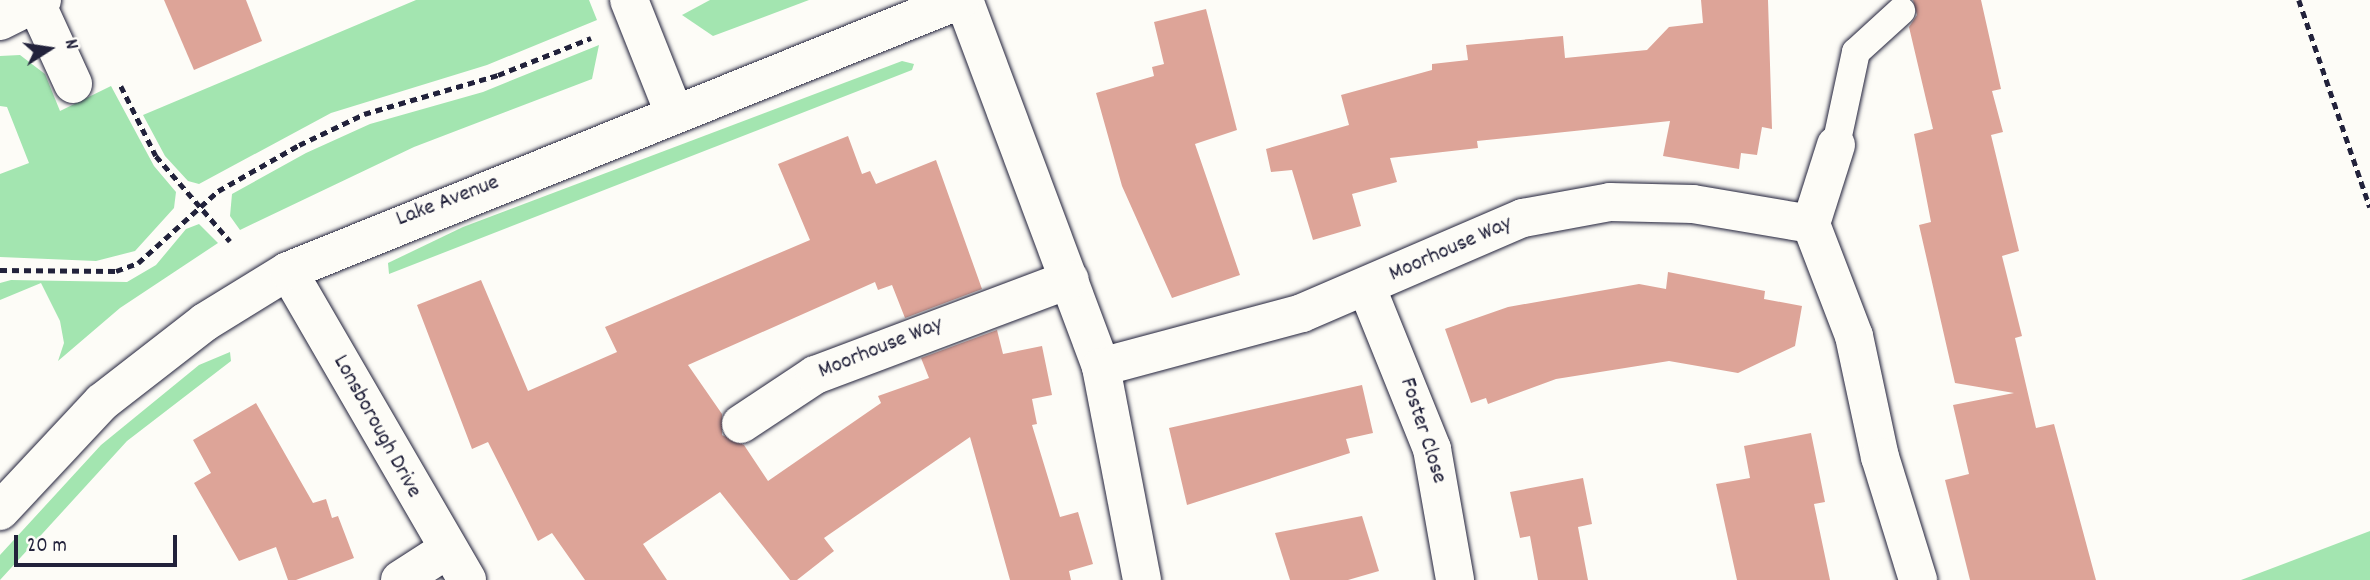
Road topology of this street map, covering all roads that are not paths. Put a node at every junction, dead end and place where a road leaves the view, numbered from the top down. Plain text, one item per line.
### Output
1 (629, 0) edge
2 (962, 0) edge
3 (39, 1) edge
4 (1901, 11) dead end
5 (0, 21) edge
6 (71, 78) road end
7 (674, 113) junction
8 (1836, 145) joint
9 (1811, 224) junction
10 (288, 271) junction
11 (1070, 279) junction
12 (1367, 288) junction
13 (1101, 367) junction
14 (741, 424) dead end
15 (0, 511) edge
16 (456, 565) edge
17 (400, 580) edge
18 (1142, 580) edge
19 (1455, 580) edge
20 (1918, 580) edge

1 - 7 street
2 - 7 street, Lake Avenue
2 - 11 street
3 - 5 street
3 - 6 street
4 - 8 lane
7 - 10 street, Lake Avenue
8 - 9 street
9 - 12 street, Moorhouse Way
9 - 20 street
10 - 15 street, Lake Avenue
10 - 16 street, Lonsborough Drive
11 - 13 street
11 - 14 street, Moorhouse Way
12 - 13 street, Moorhouse Way
12 - 19 street, Foster Close
13 - 18 street
16 - 17 street

